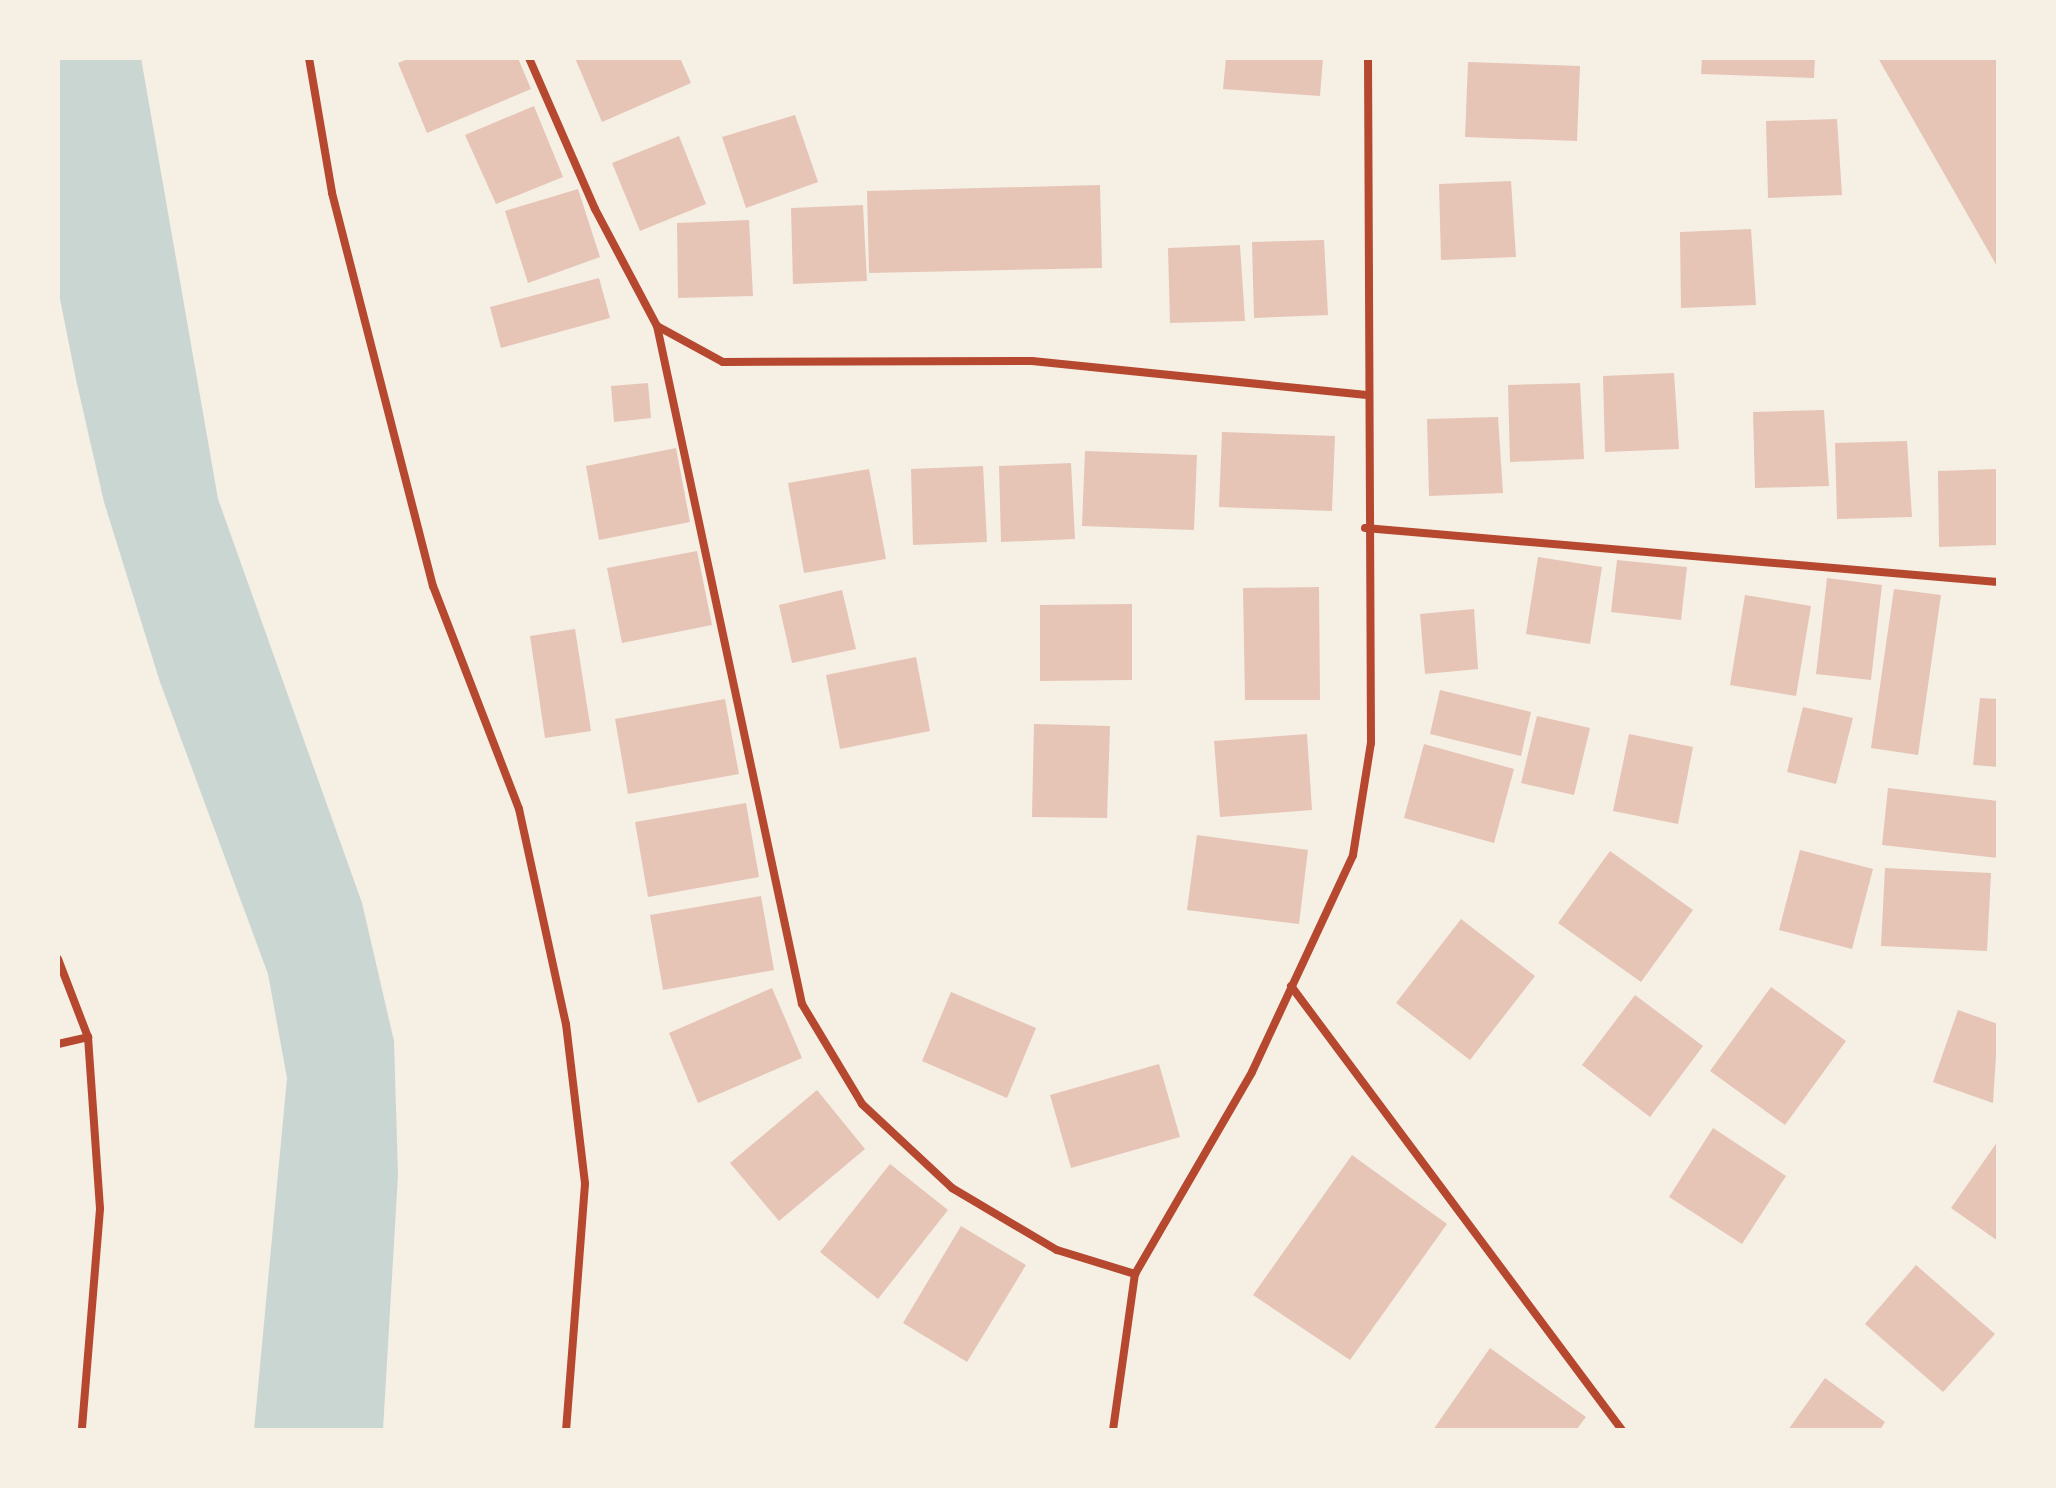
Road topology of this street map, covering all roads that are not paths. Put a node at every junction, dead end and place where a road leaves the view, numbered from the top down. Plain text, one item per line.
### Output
1 (309, 58) edge
2 (529, 58) edge
3 (1368, 58) edge
4 (657, 326) junction
5 (1364, 395) junction
6 (1365, 528) junction
7 (1998, 582) edge
8 (58, 959) edge
9 (1291, 986) junction
10 (88, 1037) junction
11 (58, 1044) edge
12 (1135, 1274) junction
13 (82, 1430) edge
14 (566, 1430) edge
15 (1113, 1430) edge
16 (1622, 1430) edge

1 - 14 street
2 - 4 street
3 - 5 street
4 - 5 street
4 - 12 street
5 - 6 street
6 - 7 street
6 - 9 street
8 - 10 street
9 - 12 street
9 - 16 street
10 - 11 street
10 - 13 street
12 - 15 street

